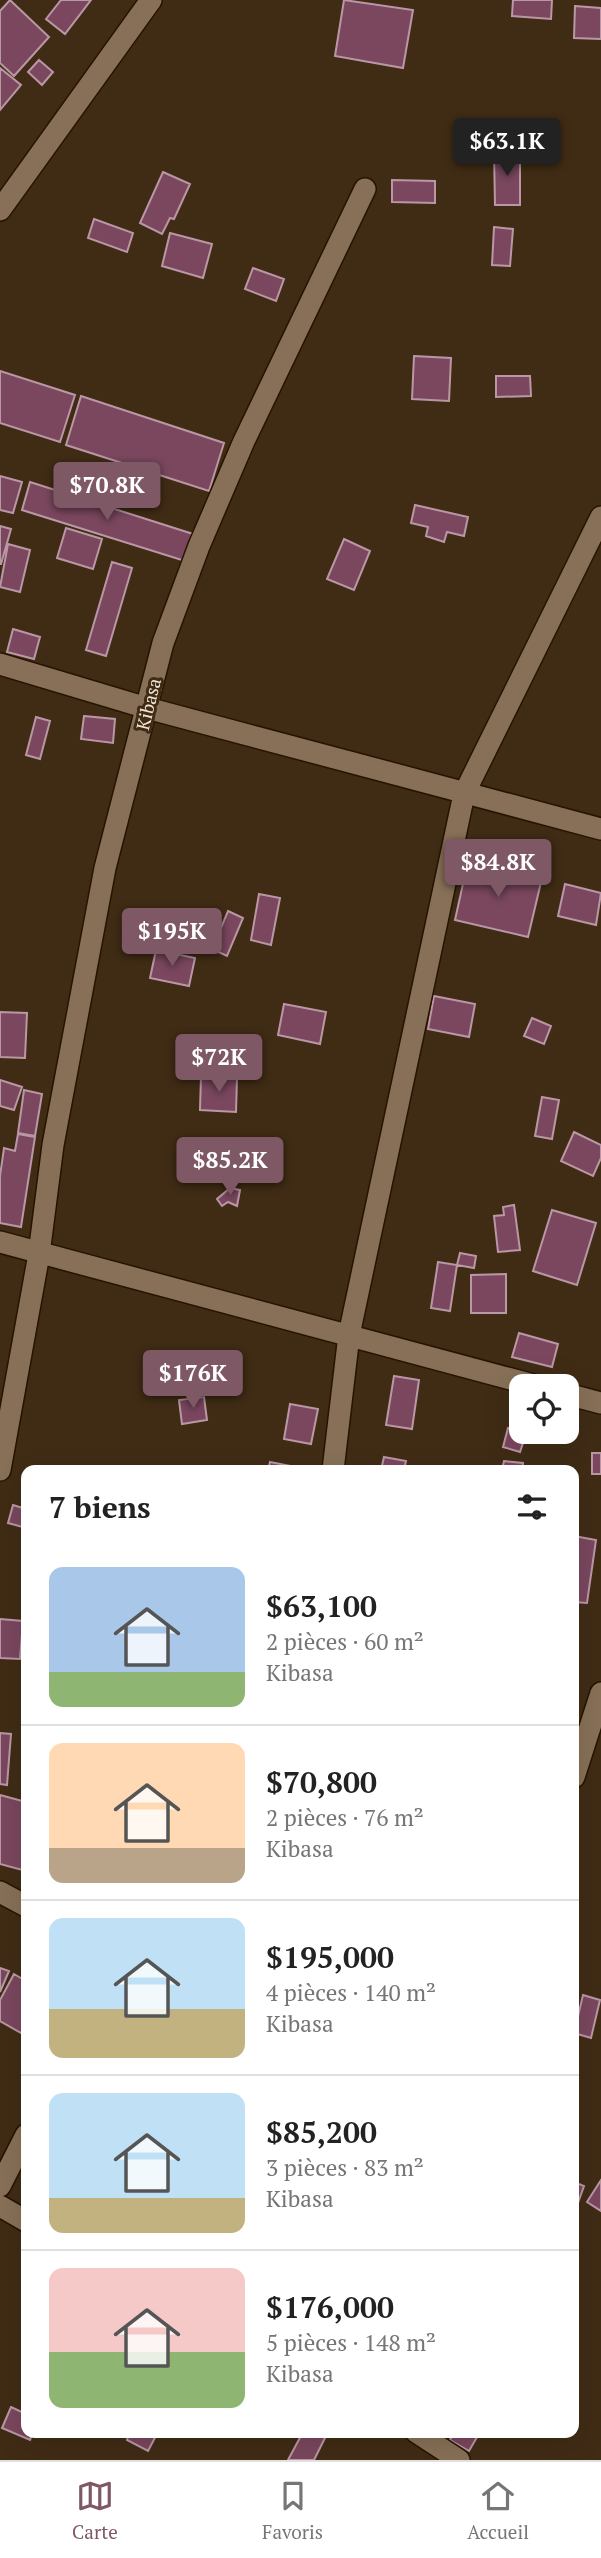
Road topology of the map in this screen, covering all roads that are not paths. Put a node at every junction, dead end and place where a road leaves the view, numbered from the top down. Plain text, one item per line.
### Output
1 (151, 0) edge
2 (365, 189) dead end
3 (1, 208) edge
4 (601, 517) edge
5 (0, 663) edge
6 (147, 708) junction
7 (464, 794) junction
8 (601, 829) edge
9 (0, 1242) edge
10 (39, 1254) junction
11 (349, 1335) junction
12 (509, 1378) edge
13 (579, 1397) edge
14 (601, 1403) edge
15 (334, 1465) edge
16 (0, 1470) edge
17 (601, 1693) edge
18 (579, 1761) edge
19 (0, 1892) edge
20 (21, 1903) edge
21 (21, 2145) edge
22 (0, 2186) edge
23 (0, 2206) edge
24 (21, 2218) edge
25 (425, 2438) edge
26 (459, 2460) edge

1 - 3 street
2 - 6 street, Kibasa
4 - 7 street
5 - 6 street
6 - 7 street
6 - 10 street, Kibasa
7 - 8 street
7 - 11 street
9 - 10 street
10 - 11 street
10 - 16 street, Kibasa
11 - 12 street
11 - 15 street
13 - 14 street
17 - 18 street
19 - 20 street
21 - 22 street
23 - 24 street
25 - 26 street

